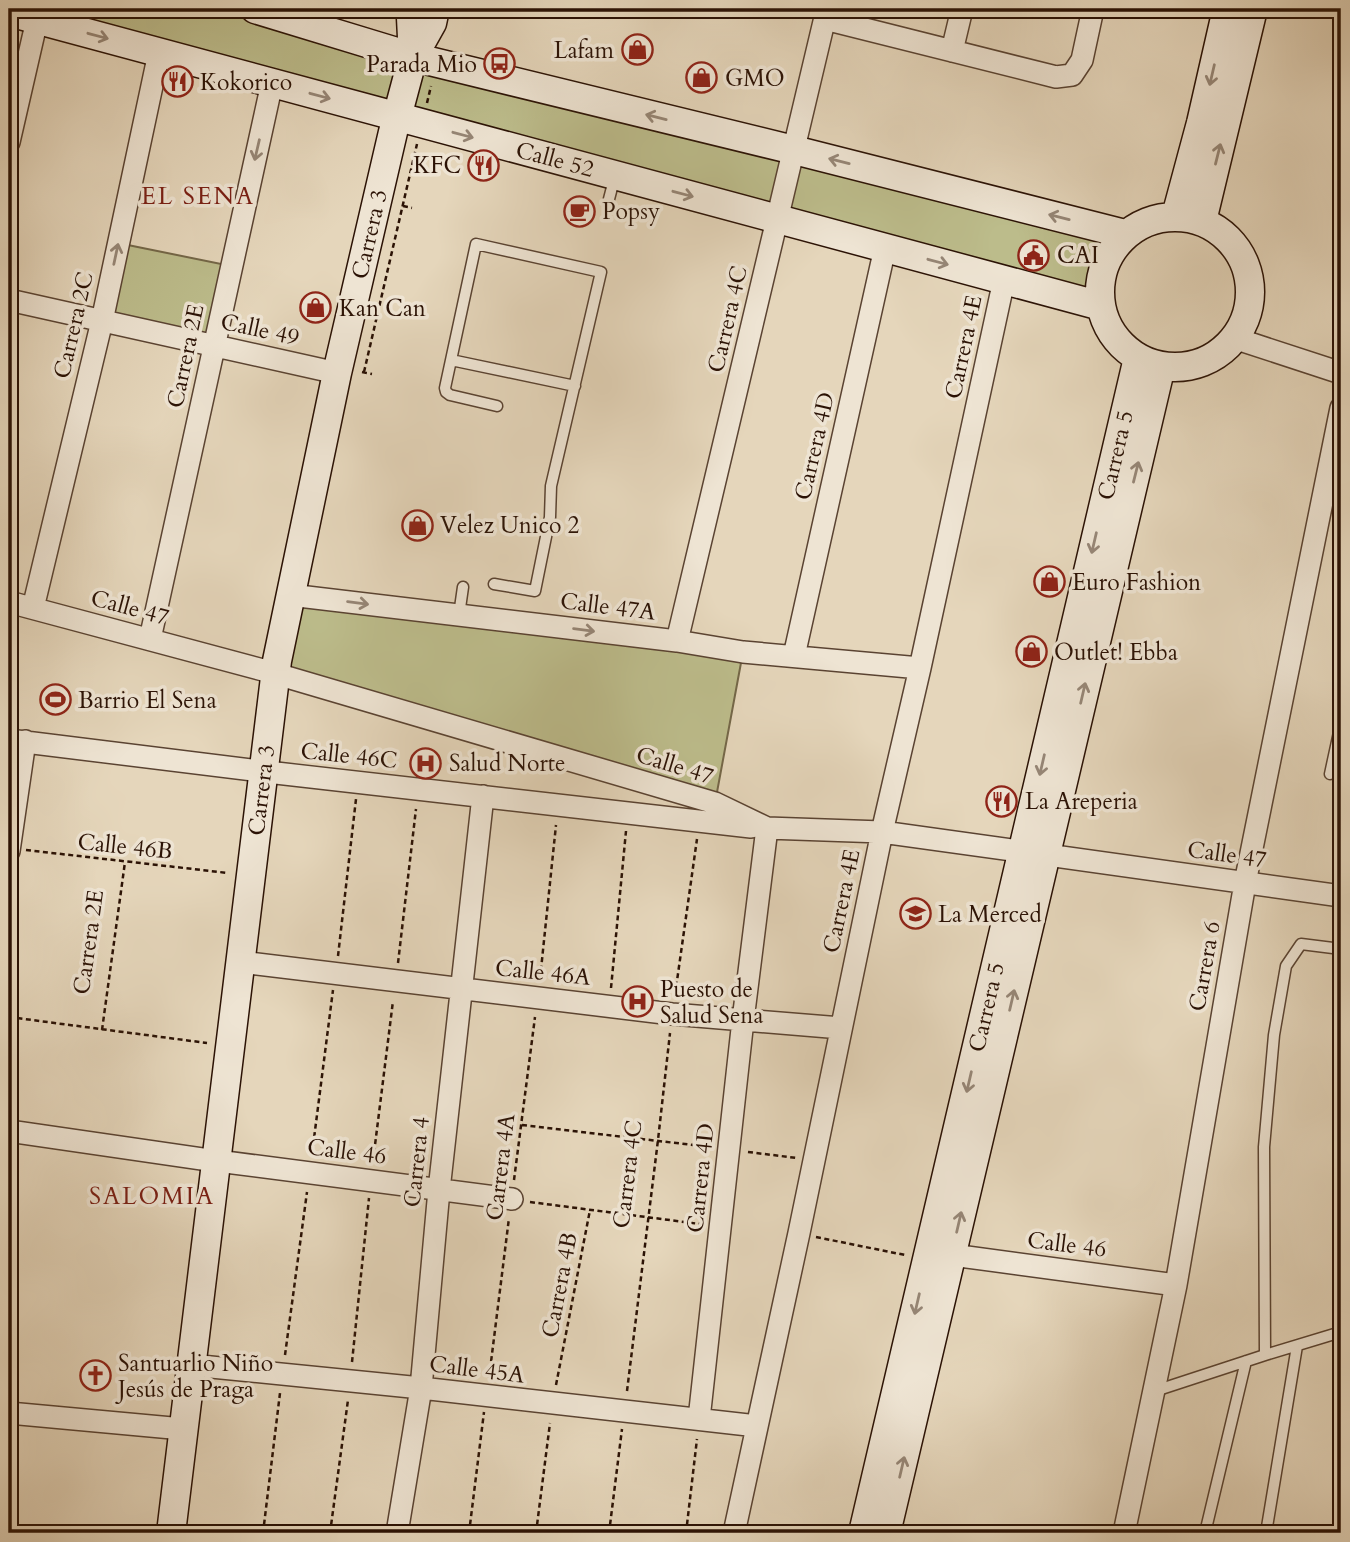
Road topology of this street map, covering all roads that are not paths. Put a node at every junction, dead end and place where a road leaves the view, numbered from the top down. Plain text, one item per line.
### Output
1 (255, 9) edge
2 (413, 9) edge
3 (435, 9) edge
4 (962, 9) edge
5 (1093, 9) edge
6 (1227, 9) edge
7 (1253, 9) edge
8 (9, 12) edge
9 (826, 14) edge
10 (37, 20) junction
11 (952, 51) junction
12 (159, 53) junction
13 (413, 57) junction
14 (272, 83) junction
15 (397, 117) junction
16 (9, 142) edge
17 (794, 150) junction
18 (1189, 218) junction
19 (777, 219) junction
20 (1125, 234) junction
21 (886, 248) junction
22 (1004, 280) junction
23 (9, 300) edge
24 (1101, 306) junction
25 (102, 321) junction
26 (1234, 338) junction
27 (214, 346) junction
28 (451, 360) junction
29 (1149, 362) junction
30 (350, 373) junction
31 (1341, 373) edge
32 (575, 386) junction
33 (497, 405) dead end
34 (1340, 418) edge
35 (494, 584) dead end
36 (463, 587) dead end
37 (290, 595) junction
38 (9, 602) edge
39 (33, 608) junction
40 (459, 615) junction
41 (150, 639) junction
42 (677, 641) junction
43 (794, 656) junction
44 (920, 668) junction
45 (275, 673) junction
46 (1341, 723) edge
47 (17, 741) edge
48 (263, 771) junction
49 (1330, 774) dead end
50 (483, 796) junction
51 (767, 828) junction
52 (883, 832) junction
53 (9, 850) edge
54 (1034, 854) junction
55 (1245, 883) junction
56 (1341, 896) edge
57 (1341, 949) edge
58 (240, 962) junction
59 (462, 989) junction
60 (743, 1020) junction
61 (841, 1028) junction
62 (9, 1131) edge
63 (216, 1161) junction
64 (439, 1190) junction
65 (512, 1199) road end
66 (951, 1255) junction
67 (1175, 1285) junction
68 (1341, 1332) edge
69 (1297, 1346) junction
70 (1265, 1355) junction
71 (1246, 1361) junction
72 (191, 1365) junction
73 (421, 1388) junction
74 (1154, 1391) junction
75 (9, 1413) edge
76 (699, 1419) junction
77 (757, 1426) junction
78 (183, 1429) junction
79 (171, 1533) edge
80 (397, 1533) edge
81 (734, 1533) edge
82 (863, 1533) edge
83 (886, 1533) edge
84 (1124, 1533) edge
85 (1205, 1533) edge
86 (1266, 1533) edge

1 - 13 main road
2 - 13 main road, Carrera 3
3 - 13 main road, Carrera 3
4 - 11 street
5 - 11 street
6 -> 18 main road
18 -> 7 main road
8 - 10 main road, Calle 52
9 - 11 street
9 - 17 street, Carrera 4C
10 -> 12 main road, Calle 52
10 - 16 street
12 - 14 main road, Calle 52
25 -> 12 street, Carrera 2C
13 - 15 main road, Carrera 3
17 -> 13 main road
14 -> 15 main road, Calle 52
14 -> 27 street, Carrera 2E
15 -> 19 main road, Calle 52
15 - 30 main road, Carrera 3
17 - 19 street, Carrera 4C
20 -> 17 main road
18 - 20 main road
18 - 26 main road
19 - 21 main road, Calle 52
19 - 42 street, Carrera 4C
20 - 24 main road
21 -> 22 main road, Calle 52
21 - 43 street, Carrera 4D
22 - 24 main road, Calle 52
22 - 44 street, Carrera 4E
23 - 25 street, Calle 49
24 - 29 main road
25 - 27 street, Calle 49
25 - 39 street, Carrera 2C
26 - 29 main road
26 - 31 street
27 - 30 street, Calle 49
27 - 41 street, Carrera 2E
28 - 32 lane
28 - 32 lane
28 - 33 lane
29 - 54 main road, Carrera 5
30 - 37 main road, Carrera 3
32 - 35 lane
34 - 55 street, Carrera 6
36 - 40 lane
37 -> 40 street, Calle 47A
37 - 45 main road, Carrera 3
38 - 39 street, Calle 47
39 - 41 street, Calle 47
40 -> 42 street, Calle 47A
41 - 45 street, Calle 47
42 - 43 street, Calle 47A
43 - 44 street, Calle 47A
44 - 52 street, Carrera 4E
45 - 48 main road, Carrera 3
45 - 51 street, Calle 47
46 - 49 lane
47 - 48 street, Calle 46C
47 - 53 street
48 - 50 street, Calle 46C
48 - 58 main road, Carrera 3
50 - 51 street, Calle 46C
50 - 59 street, Carrera 4
51 - 52 street, Calle 47
51 - 60 street, Carrera 4D
52 - 54 street, Calle 47
52 - 61 street, Carrera 4E
54 - 55 street, Calle 47
66 -> 54 main road, Carrera 5
54 -> 82 main road, Carrera 5
55 - 56 street, Calle 47
55 - 67 street, Carrera 6
57 - 70 lane
58 - 59 street, Calle 46A
58 - 63 main road, Carrera 3
59 - 60 street, Calle 46A
59 - 64 street, Carrera 4
60 - 61 street, Calle 46A
60 - 76 street, Carrera 4D
61 - 77 street, Carrera 4E
62 - 63 street, Calle 46
63 - 64 street, Calle 46
63 - 72 main road, Carrera 3
64 - 65 street, Calle 46
64 - 73 street, Carrera 4
66 - 67 street, Calle 46
83 -> 66 main road, Carrera 5
67 - 74 street, Carrera 6
68 - 69 lane
69 - 70 lane
69 - 86 lane
70 - 71 lane
71 - 74 lane
71 - 85 lane
72 - 73 street, Calle 45A
72 - 78 main road, Carrera 3
73 - 76 street, Calle 45A
73 - 80 street, Carrera 4
74 - 84 street, Carrera 6
75 - 78 street
76 - 77 street, Calle 45A
77 - 81 street, Carrera 4E
78 - 79 main road, Carrera 3

